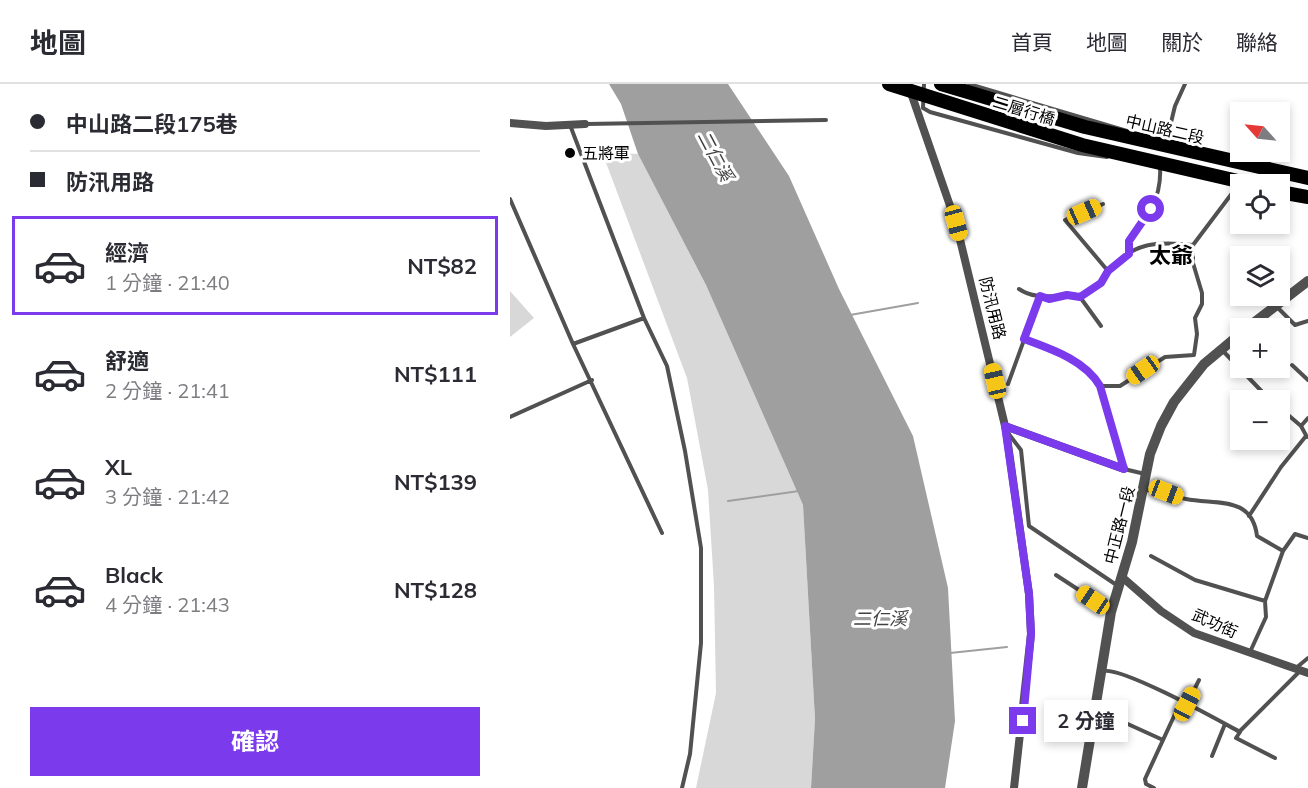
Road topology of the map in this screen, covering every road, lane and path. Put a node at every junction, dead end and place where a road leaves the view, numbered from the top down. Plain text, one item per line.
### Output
1 (890, 84) edge
2 (924, 84) edge
3 (941, 84) edge
4 (969, 84) edge
5 (1185, 84) edge
6 (911, 93) junction
7 (826, 120) dead end
8 (510, 123) edge
9 (585, 124) joint
10 (570, 125) junction
11 (1085, 127) joint
12 (1160, 145) junction
13 (1156, 163) junction
14 (1308, 178) edge
15 (1230, 179) edge
16 (1290, 194) edge
17 (1308, 197) edge
18 (510, 199) edge
19 (1230, 202) edge
20 (1103, 204) dead end
21 (1193, 245) junction
22 (1129, 254) junction
23 (1108, 271) junction
24 (1308, 281) edge
25 (1019, 289) dead end
26 (1290, 295) edge
27 (1040, 296) junction
28 (1080, 297) junction
29 (1275, 306) joint
30 (644, 318) junction
31 (1260, 318) edge
32 (1308, 321) edge
33 (1101, 326) dead end
34 (1024, 339) junction
35 (1230, 342) edge
36 (573, 344) junction
37 (1222, 349) junction
38 (1194, 355) junction
39 (1204, 364) junction
40 (1292, 365) dead end
41 (592, 380) junction
42 (1308, 380) edge
43 (1008, 384) dead end
44 (1100, 386) junction
45 (1261, 390) edge
46 (510, 417) edge
47 (1290, 417) edge
48 (1308, 418) edge
49 (1301, 426) junction
50 (1005, 428) junction
51 (1307, 437) edge
52 (1124, 469) junction
53 (1146, 475) junction
54 (1144, 490) junction
55 (1249, 516) junction
56 (662, 533) dead end
57 (1308, 538) edge
58 (1283, 551) junction
59 (1151, 556) dead end
60 (1056, 575) dead end
61 (1120, 582) junction
62 (1265, 601) junction
63 (1111, 612) junction
64 (1249, 653) junction
65 (1308, 658) edge
66 (1100, 671) junction
67 (1301, 671) edge
68 (1199, 680) dead end
69 (1181, 701) junction
70 (1187, 704) junction
71 (1096, 710) junction
72 (1225, 724) junction
73 (1240, 732) junction
74 (1163, 740) junction
75 (1212, 756) dead end
76 (1275, 758) dead end
77 (682, 788) edge
78 (1014, 788) edge
79 (1082, 788) edge
80 (1154, 788) edge

1 - 6 main road, 二層行橋
2 - 13 lane
3 - 11 main road, 二層行橋
4 - 12 lane
5 - 12 lane
6 - 13 main road, 二層行橋
6 - 50 street, 防汛用路
7 - 9 lane
8 - 10 street
9 - 10 street
10 - 30 lane
11 - 12 main road, 中山路二段
12 - 14 main road, 中山路二段
13 - 15 main road
13 - 22 lane
16 - 17 main road
18 - 36 lane
19 - 21 lane
20 - 23 lane
21 - 22 lane
21 - 38 lane
22 - 23 lane
23 - 28 lane
24 - 26 street
25 - 27 lane
27 - 28 lane
27 - 34 lane
28 - 33 lane
29 - 31 street
29 - 32 lane
30 - 36 lane
30 - 77 lane
34 - 43 lane
34 - 44 lane
35 - 37 street, 中正路一段
36 - 41 lane
37 - 39 street, 中正路一段
37 - 45 lane
38 - 39 lane
38 - 44 lane
39 - 53 street, 中正路一段
40 - 42 lane
41 - 46 lane
41 - 56 lane
44 - 52 lane
47 - 49 lane
48 - 49 lane
49 - 51 lane
50 - 52 street
50 - 61 lane
50 - 78 street, 防汛用路
51 - 55 lane
52 - 53 lane
53 - 54 street, 中正路一段
54 - 55 lane
54 - 61 street, 中正路一段
55 - 58 lane
57 - 58 lane
58 - 62 lane
59 - 62 lane
60 - 63 lane
61 - 63 street, 中正路一段
61 - 64 street, 武功街
62 - 64 lane
63 - 66 street, 中正路一段
64 - 67 street, 武功街
65 - 67 lane
66 - 69 lane
66 - 71 street, 中正路一段
67 - 73 lane
68 - 70 lane
69 - 70 lane
69 - 74 lane
70 - 72 lane
71 - 74 lane
71 - 79 street, 中正路一段
72 - 73 lane
72 - 75 lane
73 - 76 lane
74 - 80 lane

